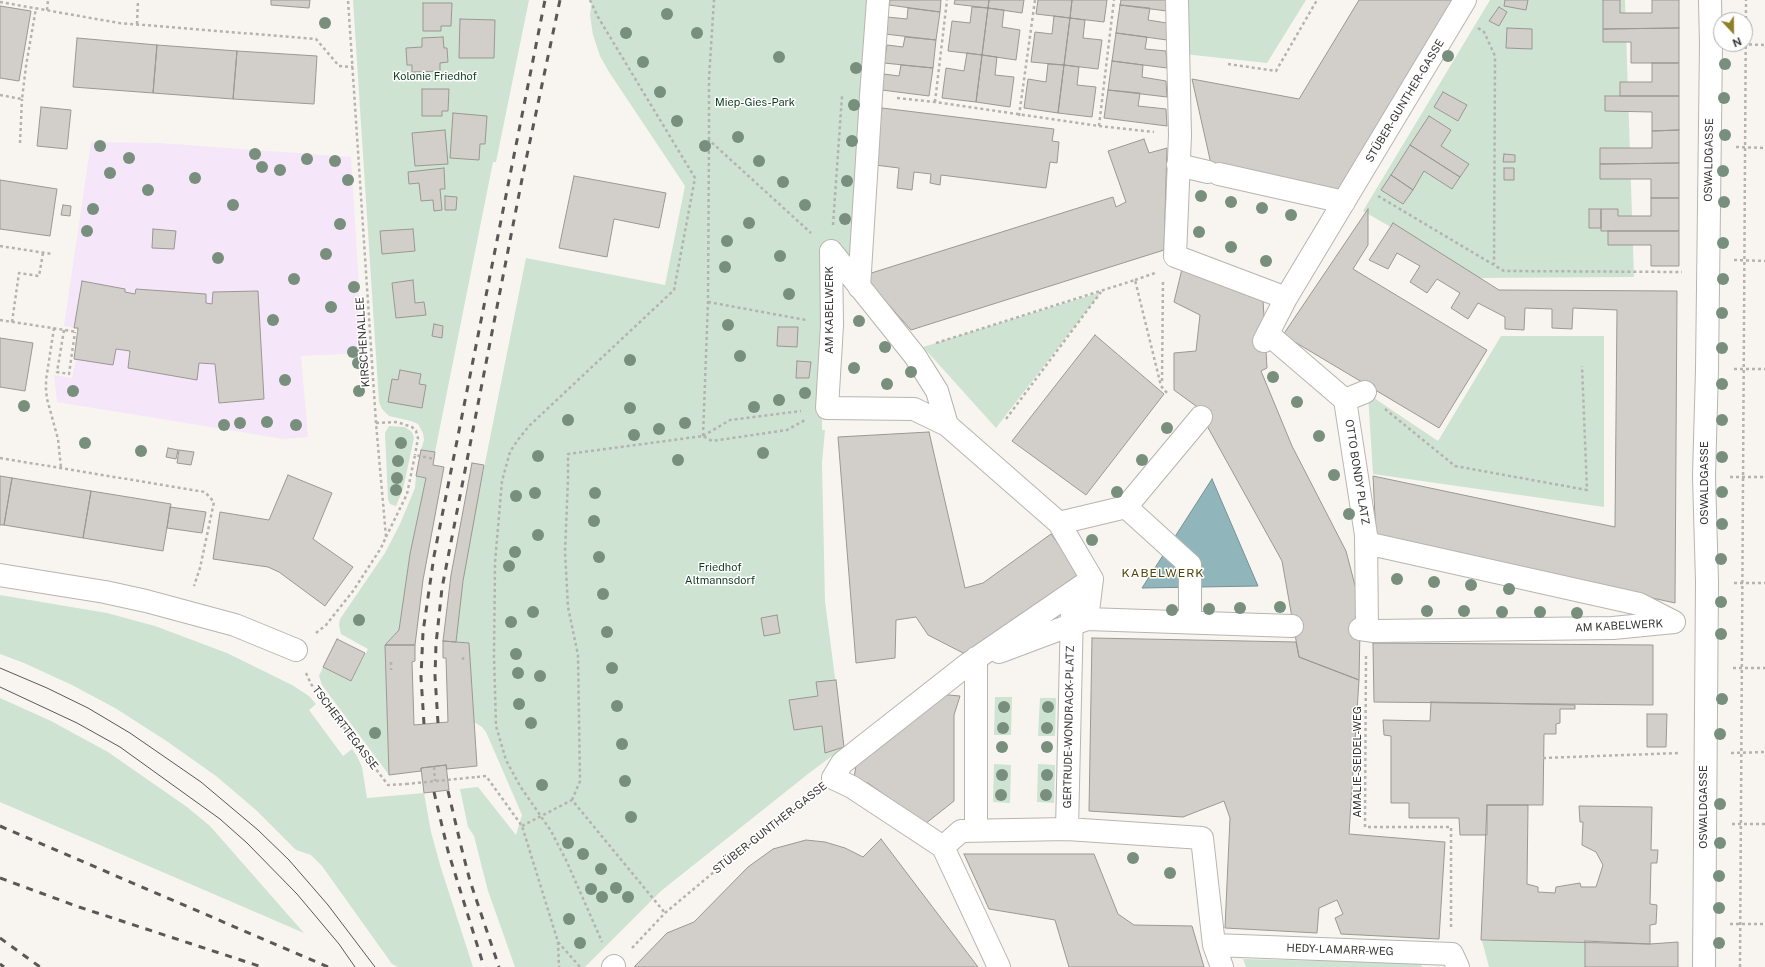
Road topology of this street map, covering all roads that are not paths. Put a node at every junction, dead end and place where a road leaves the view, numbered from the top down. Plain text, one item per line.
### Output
1 (878, 0) edge
2 (1177, 0) edge
3 (1710, 0) edge
4 (1461, 8) edge
5 (1178, 165) junction
6 (1344, 202) junction
7 (860, 287) junction
8 (1286, 298) junction
9 (1201, 417) tunnel mouth
10 (947, 425) junction
11 (1126, 507) junction
12 (1059, 523) junction
13 (1370, 545) junction
14 (0, 575) edge
15 (1092, 579) junction
16 (1073, 592) junction
17 (1079, 622) junction
18 (1190, 622) junction
19 (1292, 626) tunnel mouth
20 (1367, 630) joint
21 (296, 650) road end
22 (973, 661) junction
23 (1067, 829) junction
24 (968, 830) junction
25 (943, 847) junction
26 (1214, 945) junction
27 (1455, 960) edge
28 (999, 967) edge
29 (1222, 967) edge
30 (1704, 967) edge

1 - 7 street
2 - 5 street
3 - 30 street, OSWALDGASSE
4 - 6 street, STÜBER-GUNTHER-GASSE
5 - 6 street
5 - 8 street
6 - 8 street, STÜBER-GUNTHER-GASSE
7 - 10 street, AM KABELWERK
7 - 10 street, AM KABELWERK
8 - 13 street, OTTO BONDY PLATZ
9 - 11 street
10 - 12 street
11 - 12 street
11 - 18 street
12 - 15 street
13 - 20 street, OTTO BONDY PLATZ
13 - 20 street, AM KABELWERK
14 - 21 street
15 - 16 street
15 - 17 street
16 - 17 street, GERTRUDE-WONDRACK-PLATZ
16 - 22 street
17 - 18 street
17 - 22 street, GERTRUDE-WONDRACK-PLATZ
17 - 23 street, GERTRUDE-WONDRACK-PLATZ
18 - 19 street
22 - 24 street
22 - 25 street, STÜBER-GUNTHER-GASSE
23 - 24 street
23 - 26 street
24 - 25 street
25 - 28 street
26 - 27 street, HEDY-LAMARR-WEG
26 - 29 street

